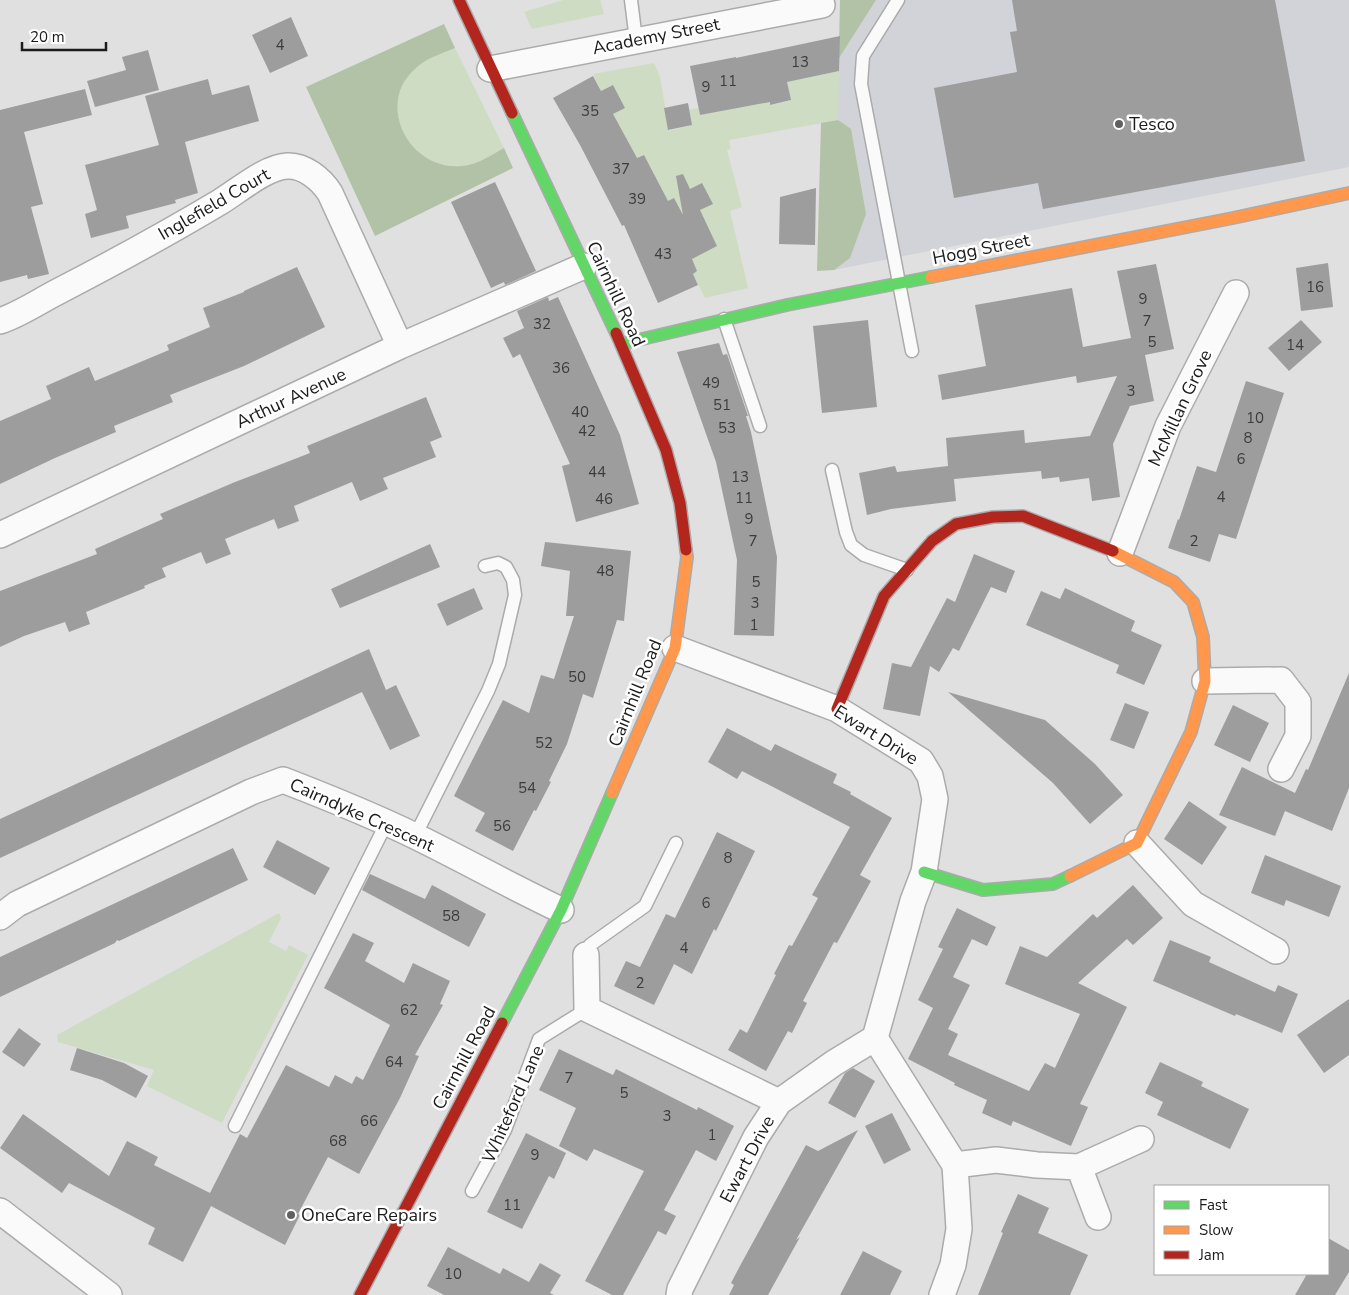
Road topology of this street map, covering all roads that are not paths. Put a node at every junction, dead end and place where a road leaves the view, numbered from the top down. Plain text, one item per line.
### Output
1 (459, 0) edge
2 (631, 0) edge
3 (898, 0) edge
4 (822, 5) dead end
5 (636, 40) junction
6 (490, 68) junction
7 (1349, 193) edge
8 (584, 266) junction
9 (900, 282) junction
10 (1236, 293) dead end
11 (724, 319) junction
12 (0, 321) edge
13 (621, 344) junction
14 (400, 346) junction
15 (912, 351) dead end
16 (760, 426) dead end
17 (832, 470) dead end
18 (0, 535) edge
19 (1120, 553) junction
20 (485, 566) dead end
21 (907, 570) junction
22 (675, 648) junction
23 (1205, 681) junction
24 (837, 709) junction
25 (1281, 769) dead end
26 (386, 824) junction
27 (415, 836) junction
28 (676, 842) dead end
29 (1137, 842) junction
30 (924, 872) junction
31 (561, 910) junction
32 (0, 917) edge
33 (1276, 951) dead end
34 (586, 955) joint
35 (587, 1009) junction
36 (875, 1038) junction
37 (779, 1102) junction
38 (235, 1126) dead end
39 (1142, 1139) dead end
40 (955, 1165) junction
41 (1080, 1167) junction
42 (472, 1191) dead end
43 (0, 1211) edge
44 (1098, 1217) dead end
45 (109, 1295) edge
46 (360, 1295) edge
47 (679, 1295) edge
48 (942, 1295) edge

1 - 6 street, Cairnhill Road
2 - 5 lane
3 - 9 lane
4 - 5 street, Academy Street
5 - 6 street, Academy Street
6 - 8 street, Cairnhill Road
7 - 9 street, Hogg Street
8 - 13 street, Cairnhill Road
8 - 14 street, Arthur Avenue
9 - 11 street, Hogg Street
9 - 15 lane
10 - 19 street, McMillan Grove
11 - 13 street, Hogg Street
11 - 16 lane
12 - 14 street, Inglefield Court
13 - 22 street, Cairnhill Road
14 - 18 street, Arthur Avenue
17 - 21 lane
19 - 21 street
19 - 23 street
20 - 27 lane
21 - 24 street
22 - 24 street, Ewart Drive
22 - 31 street, Cairnhill Road
23 - 25 street
23 - 29 street
24 - 30 street, Ewart Drive
26 - 27 street, Cairndyke Crescent
26 - 32 street, Cairndyke Crescent
26 - 38 lane
27 - 31 street, Cairndyke Crescent
28 - 34 lane
29 - 30 street
29 - 33 street
30 - 36 street, Ewart Drive
31 - 46 street, Cairnhill Road
34 - 35 street
35 - 37 street
35 - 42 lane, Whiteford Lane
36 - 37 street, Ewart Drive
36 - 40 street
37 - 47 street, Ewart Drive
39 - 41 street
40 - 41 street
40 - 48 street
41 - 44 street
43 - 45 street

